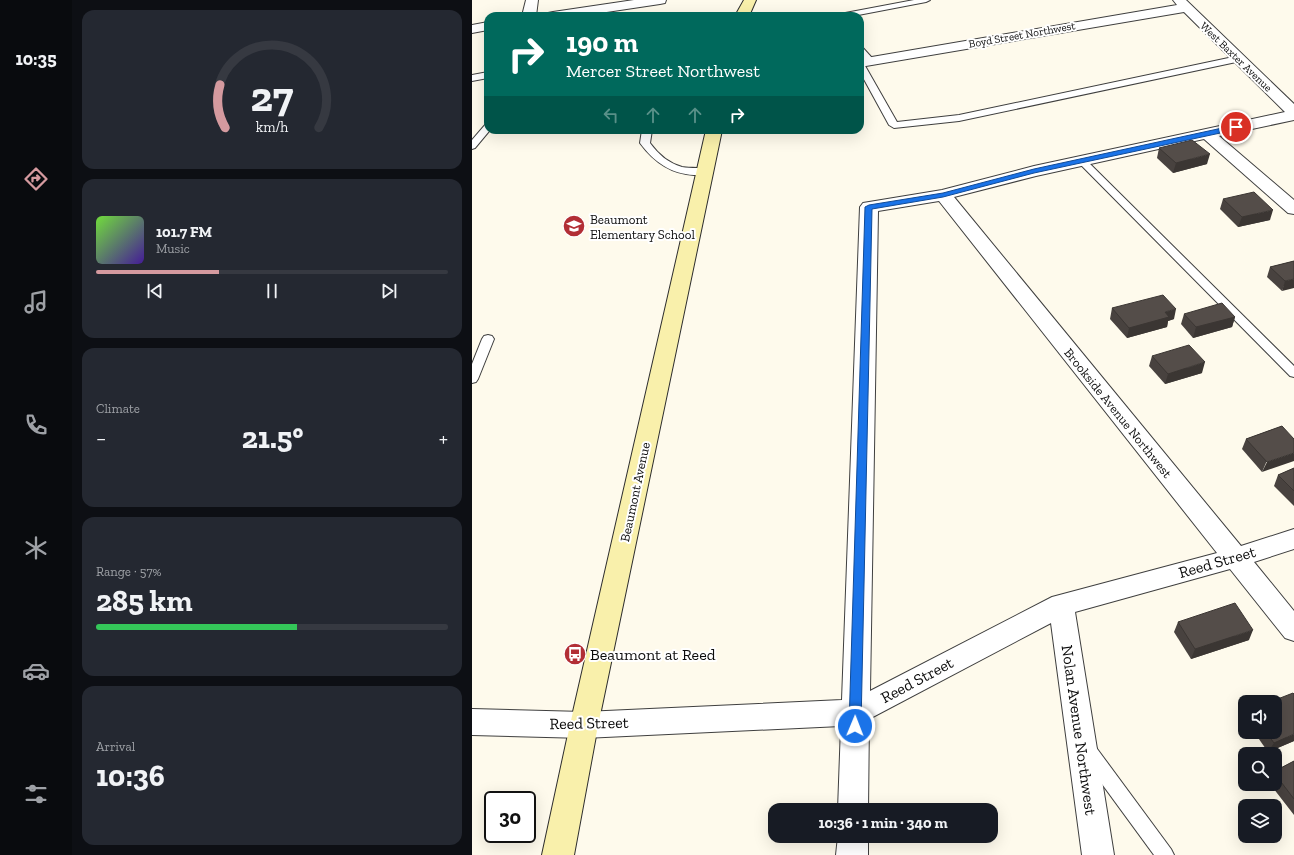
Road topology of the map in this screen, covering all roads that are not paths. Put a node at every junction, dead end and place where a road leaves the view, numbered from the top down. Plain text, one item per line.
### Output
1 (532, 0) edge
2 (660, 0) edge
3 (750, 0) edge
4 (926, 0) edge
5 (642, 1) edge
6 (1182, 4) edge
7 (530, 12) edge
8 (577, 12) edge
9 (744, 12) edge
10 (862, 12) edge
11 (484, 27) edge
12 (472, 29) edge
13 (1238, 59) junction
14 (864, 63) edge
15 (864, 65) edge
16 (484, 76) edge
17 (472, 78) edge
18 (1294, 114) edge
19 (484, 132) edge
20 (646, 134) edge
21 (713, 134) edge
22 (1207, 134) junction
23 (472, 146) edge
24 (1082, 161) junction
25 (704, 172) junction
26 (943, 195) junction
27 (1294, 209) edge
28 (488, 339) dead end
29 (1294, 373) edge
30 (472, 379) edge
31 (1294, 539) edge
32 (1235, 558) junction
33 (1061, 605) junction
34 (1294, 630) edge
35 (856, 712) junction
36 (472, 722) edge
37 (584, 725) junction
38 (1081, 741) junction
39 (853, 803) edge
40 (853, 843) edge
41 (558, 855) edge
42 (852, 855) edge
43 (1098, 855) edge
44 (1165, 855) edge

1 - 7 street
2 - 5 street
3 - 9 street
4 - 10 lane
5 - 8 street
6 - 13 street, West Baxter Avenue
6 - 14 street, Boyd Street Northwest
11 - 12 street
13 - 15 lane
13 - 18 street, West Baxter Avenue
16 - 17 lane
18 - 22 street
19 - 23 lane
20 - 25 lane
21 - 25 street, Beaumont Avenue
22 - 24 street
22 - 27 street
24 - 26 street
24 - 29 lane
25 - 37 street, Beaumont Avenue
26 - 32 street, Brookside Avenue Northwest
26 - 35 street
28 - 30 lane
31 - 32 street, Reed Street
32 - 33 street, Reed Street
32 - 34 street, Brookside Avenue Northwest
33 - 35 street, Reed Street
33 - 38 street, Nolan Avenue Northwest
35 - 37 street, Reed Street
35 - 39 street
36 - 37 street, Reed Street
37 - 41 street, Beaumont Avenue
38 - 43 street, Nolan Avenue Northwest
38 - 44 lane
40 - 42 street

